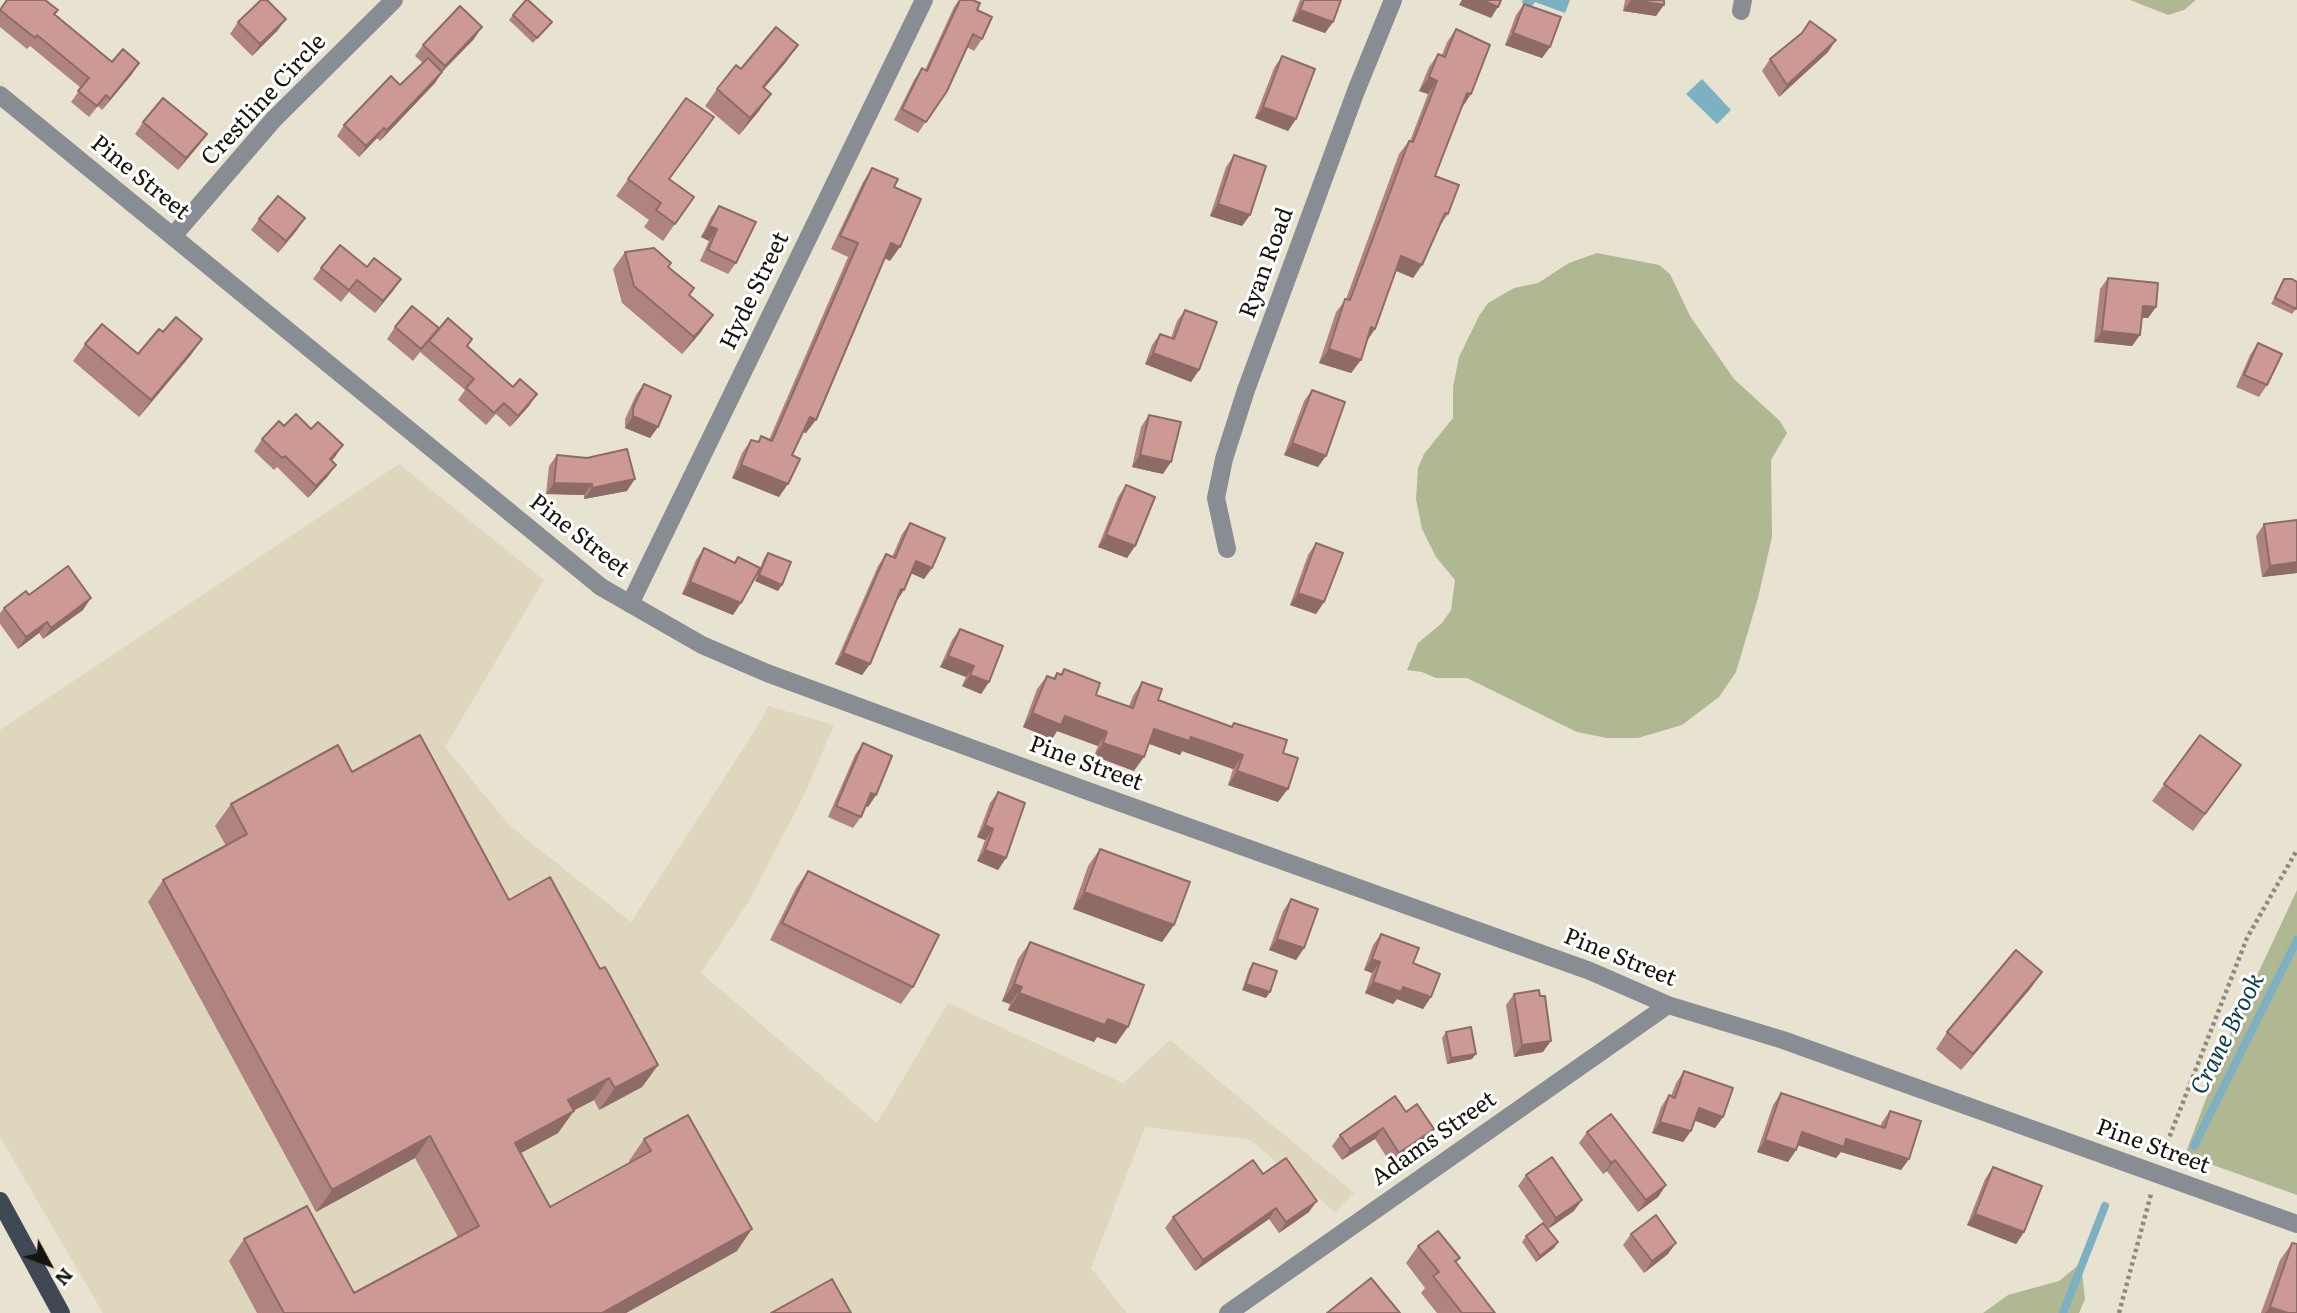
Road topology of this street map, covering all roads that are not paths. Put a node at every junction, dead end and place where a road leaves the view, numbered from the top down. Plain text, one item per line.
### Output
1 (394, 0) edge
2 (924, 0) edge
3 (1392, 0) edge
4 (0, 95) edge
5 (173, 236) junction
6 (1227, 549) dead end
7 (629, 604) junction
8 (1668, 1005) junction
9 (0, 1201) edge
10 (2297, 1224) edge
11 (61, 1313) edge
12 (1228, 1313) edge

1 - 5 street, Crestline Circle
2 - 7 street, Hyde Street
3 - 6 street, Ryan Road
4 - 5 street, Pine Street
5 - 7 street, Pine Street
7 - 8 street, Pine Street
8 - 10 street, Pine Street
8 - 12 street, Adams Street
9 - 11 main road

